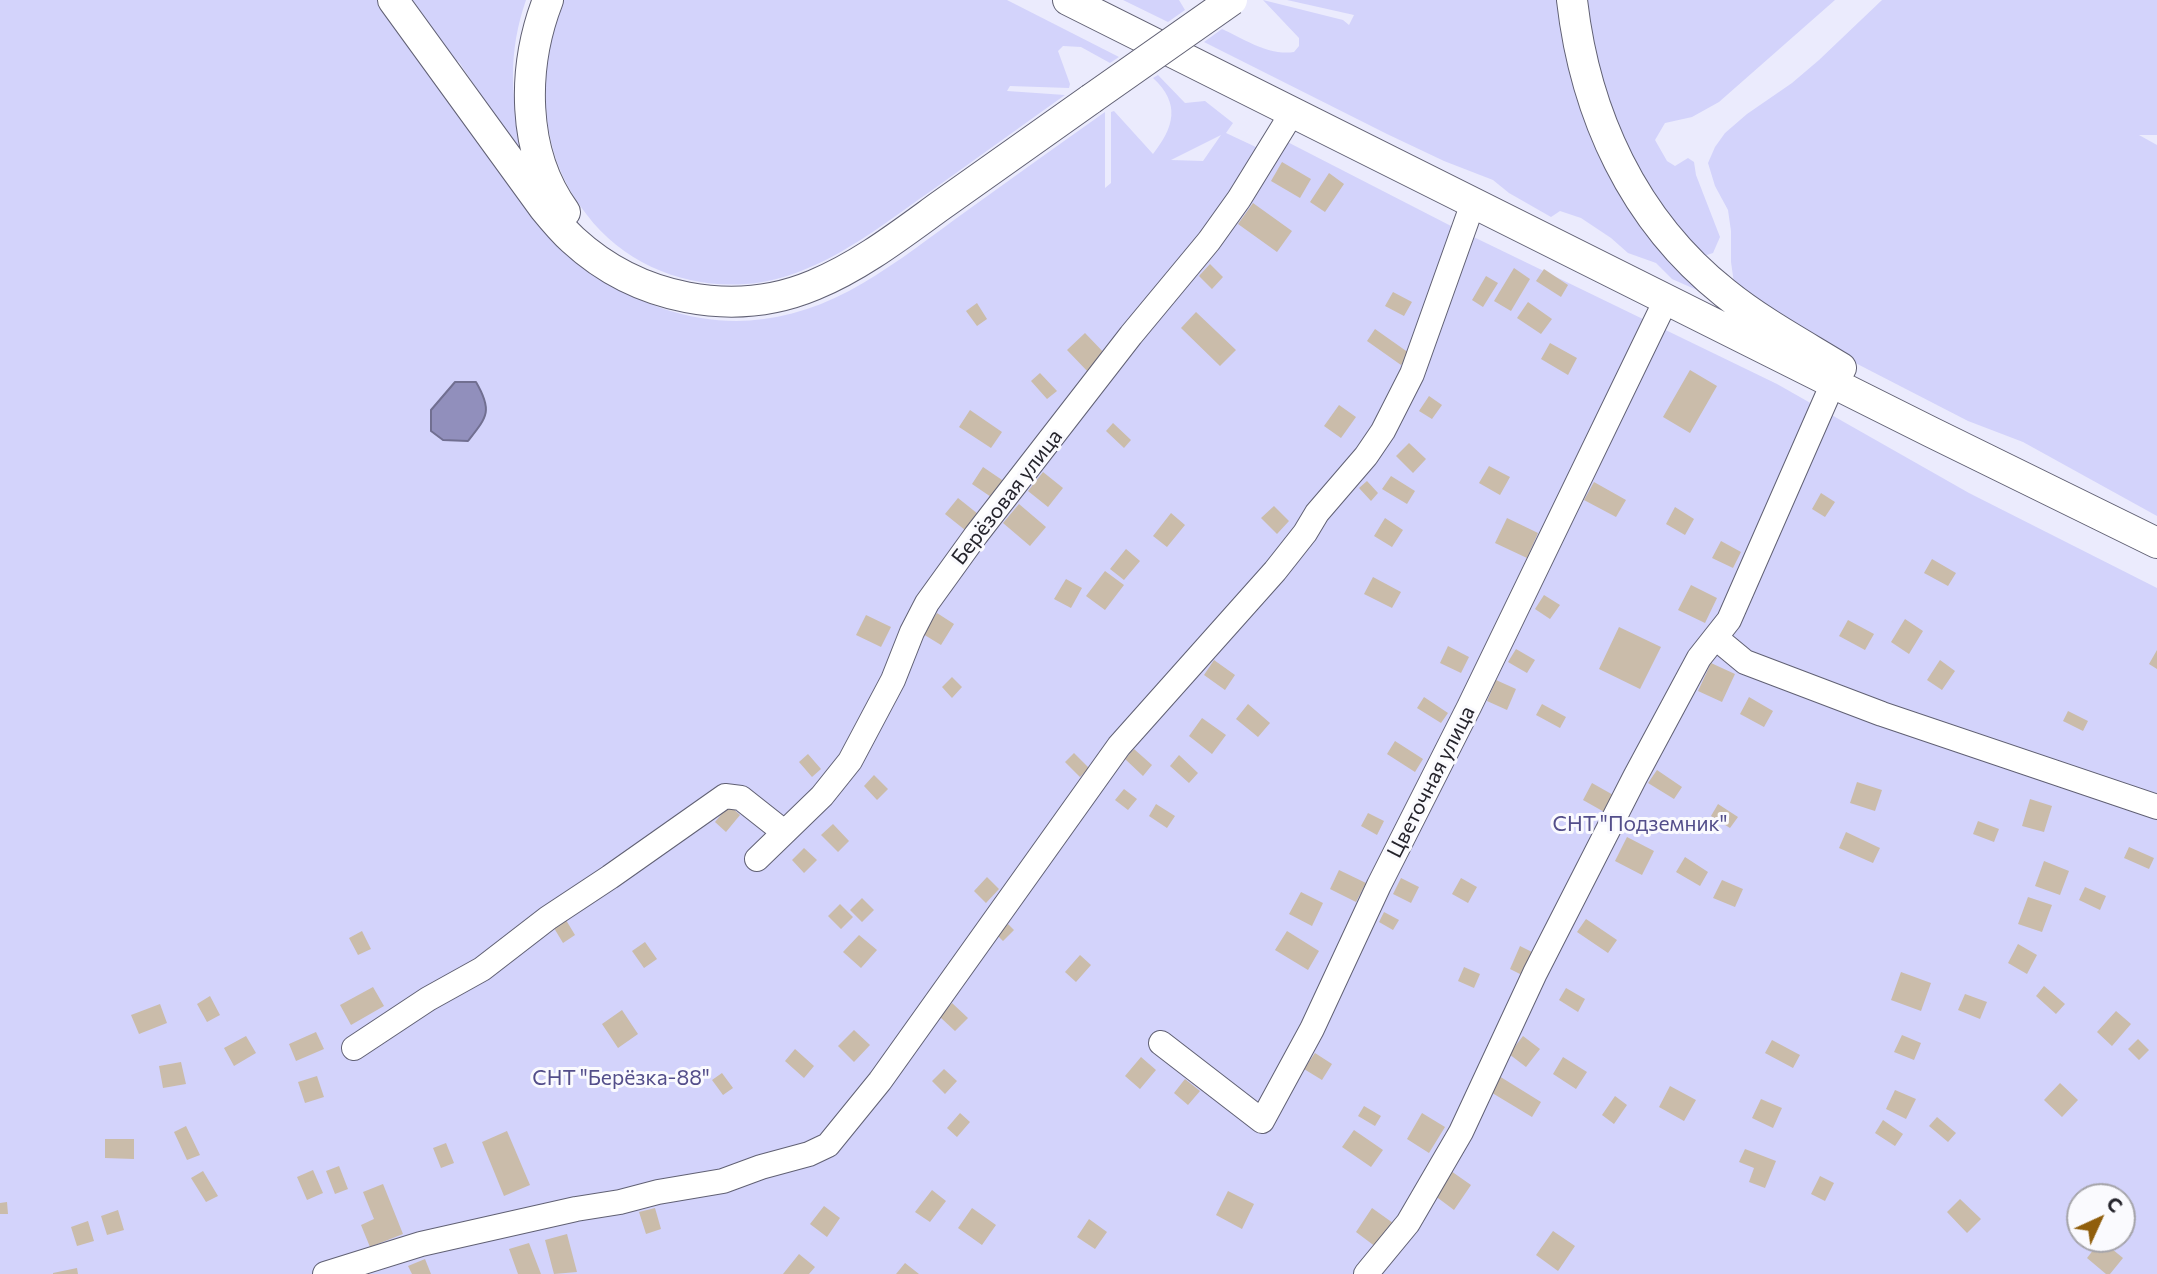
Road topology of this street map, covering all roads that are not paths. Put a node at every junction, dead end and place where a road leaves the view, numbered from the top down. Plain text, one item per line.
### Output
1 (393, 0) edge
2 (548, 0) edge
3 (1068, 0) edge
4 (1232, 0) edge
5 (1572, 0) edge
6 (1292, 113) junction
7 (1473, 203) junction
8 (648, 287) junction
9 (1666, 300) junction
10 (1833, 383) junction
11 (2157, 543) edge
12 (1716, 638) junction
13 (2157, 807) edge
14 (784, 832) junction
15 (757, 859) dead end
16 (1161, 1043) dead end
17 (354, 1048) dead end
18 (325, 1274) edge
19 (1366, 1274) edge

1 - 8 main road
2 - 8 main road
3 - 6 main road
4 - 8 main road, bridge
5 - 11 main road
6 - 7 main road
6 - 14 street, Берёзовая улица
7 - 9 main road
7 - 18 street
9 - 10 main road
9 - 16 street, Цветочная улица
10 - 11 main road
10 - 12 street
12 - 13 street
12 - 19 street
14 - 15 street, Берёзовая улица
14 - 17 street

